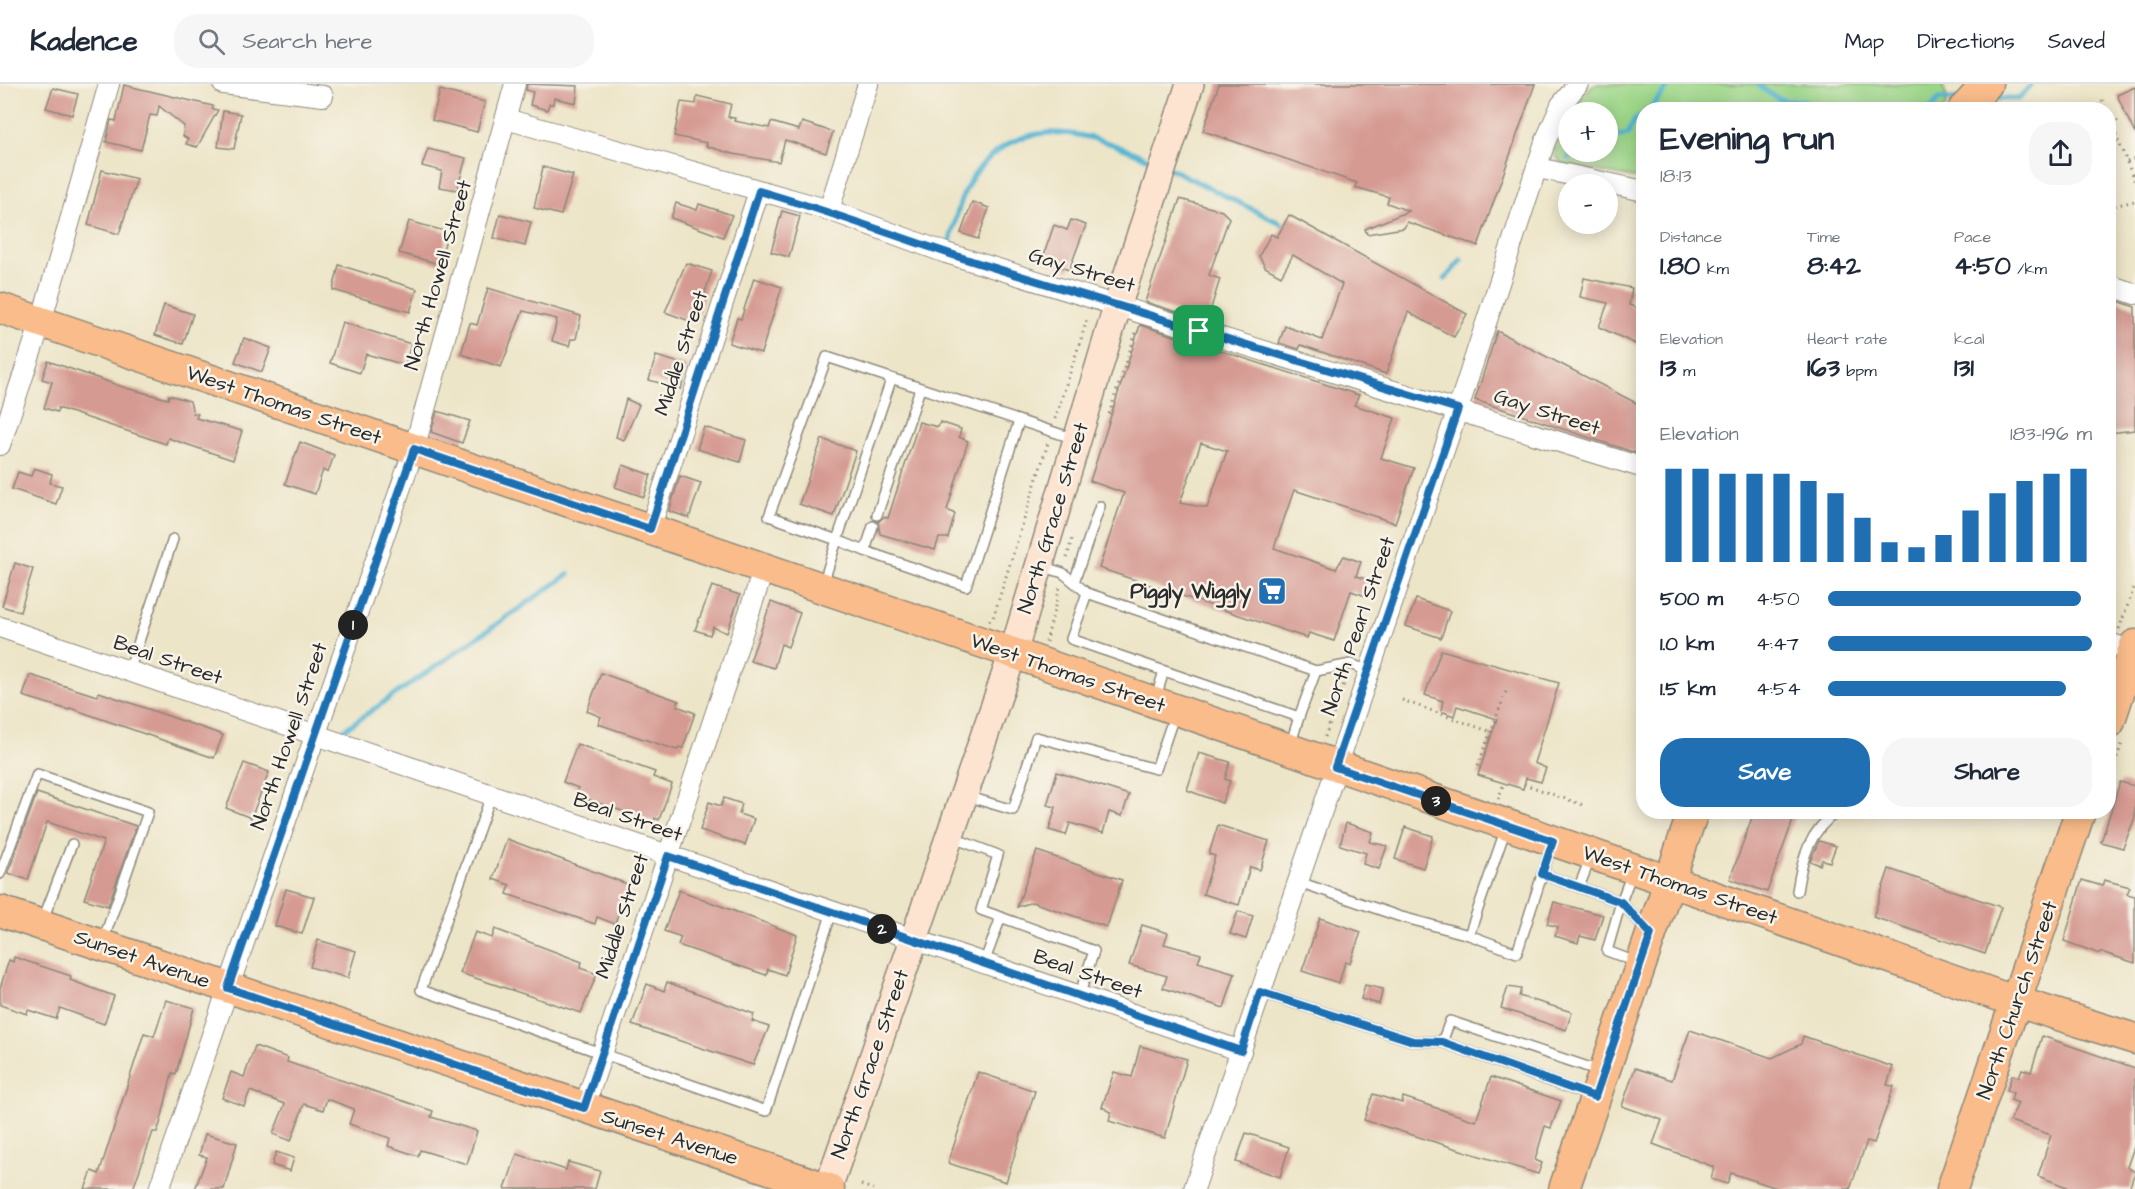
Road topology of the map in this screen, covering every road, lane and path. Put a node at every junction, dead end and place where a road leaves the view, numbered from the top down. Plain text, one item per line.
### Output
1 (109, 84) edge
2 (223, 84) edge
3 (515, 84) edge
4 (868, 84) edge
5 (1190, 84) edge
6 (1578, 84) edge
7 (323, 96) dead end
8 (506, 119) junction
9 (2122, 119) dead end
10 (2116, 121) edge
11 (2116, 135) edge
12 (2135, 159) edge
13 (2127, 162) junction
14 (1538, 168) junction
15 (2133, 170) edge
16 (2135, 182) edge
17 (1636, 189) edge
18 (759, 191) junction
19 (2135, 201) edge
20 (2116, 205) edge
21 (829, 210) junction
22 (2116, 287) edge
23 (2135, 294) edge
24 (1117, 307) junction
25 (0, 308) edge
26 (1088, 317) dead end
27 (41, 322) junction
28 (1138, 326) dead end
29 (891, 380) junction
30 (920, 389) junction
31 (1458, 409) junction
32 (1109, 414) dead end
33 (1019, 421) junction
34 (1051, 432) junction
35 (1077, 440) junction
36 (0, 445) edge
37 (414, 449) junction
38 (1636, 465) edge
39 (1100, 506) dead end
40 (877, 515) dead end
41 (873, 526) dead end
42 (650, 529) junction
43 (1074, 532) dead end
44 (173, 539) dead end
45 (837, 540) junction
46 (864, 551) junction
47 (764, 568) junction
48 (1051, 570) junction
49 (1074, 582) junction
50 (2135, 585) edge
51 (821, 588) junction
52 (1087, 592) junction
53 (981, 624) dead end
54 (0, 627) edge
55 (2122, 646) edge
56 (1051, 650) dead end
57 (1013, 653) junction
58 (1360, 668) junction
59 (1164, 671) junction
60 (1316, 671) junction
61 (129, 672) junction
62 (2116, 682) edge
63 (1507, 689) dead end
64 (1402, 700) dead end
65 (1165, 707) junction
66 (1299, 717) junction
67 (1491, 732) junction
68 (314, 736) junction
69 (1292, 740) junction
70 (1335, 767) junction
71 (1480, 768) dead end
72 (1504, 783) dead end
73 (1524, 784) dead end
74 (963, 795) junction
75 (491, 796) junction
76 (1487, 797) dead end
77 (1583, 805) dead end
78 (1691, 819) edge
79 (1830, 819) edge
80 (2078, 819) edge
81 (1507, 826) junction
82 (949, 836) junction
83 (1553, 841) junction
84 (72, 844) dead end
85 (1591, 854) junction
86 (668, 856) junction
87 (1633, 869) junction
88 (0, 874) edge
89 (1542, 874) junction
90 (1296, 881) junction
91 (1669, 881) junction
92 (1580, 887) junction
93 (1797, 891) dead end
94 (1621, 902) junction
95 (0, 911) edge
96 (832, 912) junction
97 (1001, 917) junction
98 (41, 925) junction
99 (1651, 934) junction
100 (1469, 935) junction
101 (913, 940) junction
102 (101, 945) junction
103 (984, 964) junction
104 (1641, 964) junction
105 (228, 988) junction
106 (1260, 992) junction
107 (1079, 996) junction
108 (2017, 1002) junction
109 (2135, 1039) edge
110 (1442, 1042) junction
111 (1241, 1051) junction
112 (602, 1053) junction
113 (1599, 1085) junction
114 (584, 1108) junction
115 (861, 1185) dead end
116 (159, 1189) edge
117 (829, 1189) edge
118 (873, 1189) edge
119 (1194, 1189) edge
120 (1564, 1189) edge
121 (1952, 1189) edge

1 - 27 street
2 - 7 street
3 - 8 street, North Howell Street
4 - 21 street
5 - 24 main road, North Grace Street
6 - 14 street, North Pearl Street
8 - 18 street, Gay Street
8 - 37 street, North Howell Street
9 - 10 path
11 - 13 path
12 - 13 path
13 - 15 path
14 - 17 street
14 - 31 street, North Pearl Street
15 - 16 path
18 - 21 street, Gay Street
18 - 42 street, Middle Street
19 - 20 path
21 - 24 street, Gay Street
22 - 23 street
24 - 31 street, Gay Street
24 - 35 main road, North Grace Street
25 - 27 main road, West Thomas Street
26 - 34 path
27 - 36 street
27 - 37 main road, West Thomas Street
28 - 32 path
29 - 30 lane
29 - 45 lane
29 - 45 lane
30 - 33 lane
30 - 40 lane
31 - 38 street, Gay Street
31 - 58 street, North Pearl Street
33 - 34 lane
33 - 46 lane
34 - 35 lane
34 - 53 path
35 - 48 main road, North Grace Street
37 - 42 main road, West Thomas Street
37 - 68 street, North Howell Street
39 - 49 lane
41 - 46 lane
42 - 47 main road, West Thomas Street
43 - 48 path
44 - 61 lane
45 - 46 lane
45 - 51 lane
47 - 51 main road, West Thomas Street
47 - 86 street, Middle Street
48 - 49 lane
48 - 56 path
48 - 57 main road, North Grace Street
49 - 52 lane
50 - 55 path
51 - 57 main road, West Thomas Street
52 - 59 lane
52 - 60 lane
54 - 61 street, Beal Street
55 - 62 main road
57 - 65 main road, West Thomas Street
57 - 74 main road, North Grace Street
58 - 60 lane
58 - 69 path
58 - 70 street, North Pearl Street
59 - 65 lane
59 - 66 lane
60 - 66 lane
61 - 68 street, Beal Street
63 - 67 path
64 - 67 path
65 - 69 main road, West Thomas Street
65 - 74 lane
66 - 69 lane
67 - 71 path
68 - 75 street, Beal Street
68 - 105 street, North Howell Street
69 - 70 main road, West Thomas Street
70 - 81 main road, West Thomas Street
70 - 90 street, North Pearl Street
72 - 76 path
73 - 77 path
74 - 82 main road, North Grace Street
75 - 86 street, Beal Street
75 - 112 lane
78 - 91 main road
79 - 93 lane
80 - 108 main road, North Church Street
81 - 83 main road, West Thomas Street
81 - 100 lane
82 - 97 lane
82 - 101 main road, North Grace Street
83 - 85 main road, West Thomas Street
83 - 89 lane
84 - 98 lane
85 - 87 main road, West Thomas Street
85 - 92 lane
86 - 96 street, Beal Street
86 - 112 street, Middle Street
87 - 91 main road, West Thomas Street
87 - 94 lane
88 - 102 lane
89 - 92 lane
89 - 100 lane
90 - 100 lane
90 - 106 street, North Pearl Street
91 - 99 main road
91 - 108 main road, West Thomas Street
92 - 94 lane
94 - 99 lane
94 - 104 lane
95 - 98 main road, Sunset Avenue
96 - 101 street, Beal Street
96 - 112 lane
97 - 103 lane
97 - 107 lane
98 - 102 main road, Sunset Avenue
99 - 104 main road
101 - 103 street, Beal Street
101 - 117 main road, North Grace Street
102 - 105 main road, Sunset Avenue
103 - 107 street, Beal Street
104 - 113 main road
105 - 114 main road, Sunset Avenue
105 - 116 street, North Howell Street
106 - 110 lane
106 - 111 street, North Pearl Street
107 - 111 street, Beal Street
108 - 109 main road, West Thomas Street
108 - 121 main road, North Church Street
110 - 113 lane
110 - 113 lane
111 - 119 street, North Pearl Street
112 - 114 street, Middle Street
113 - 120 main road
114 - 117 main road, Sunset Avenue
115 - 118 path

